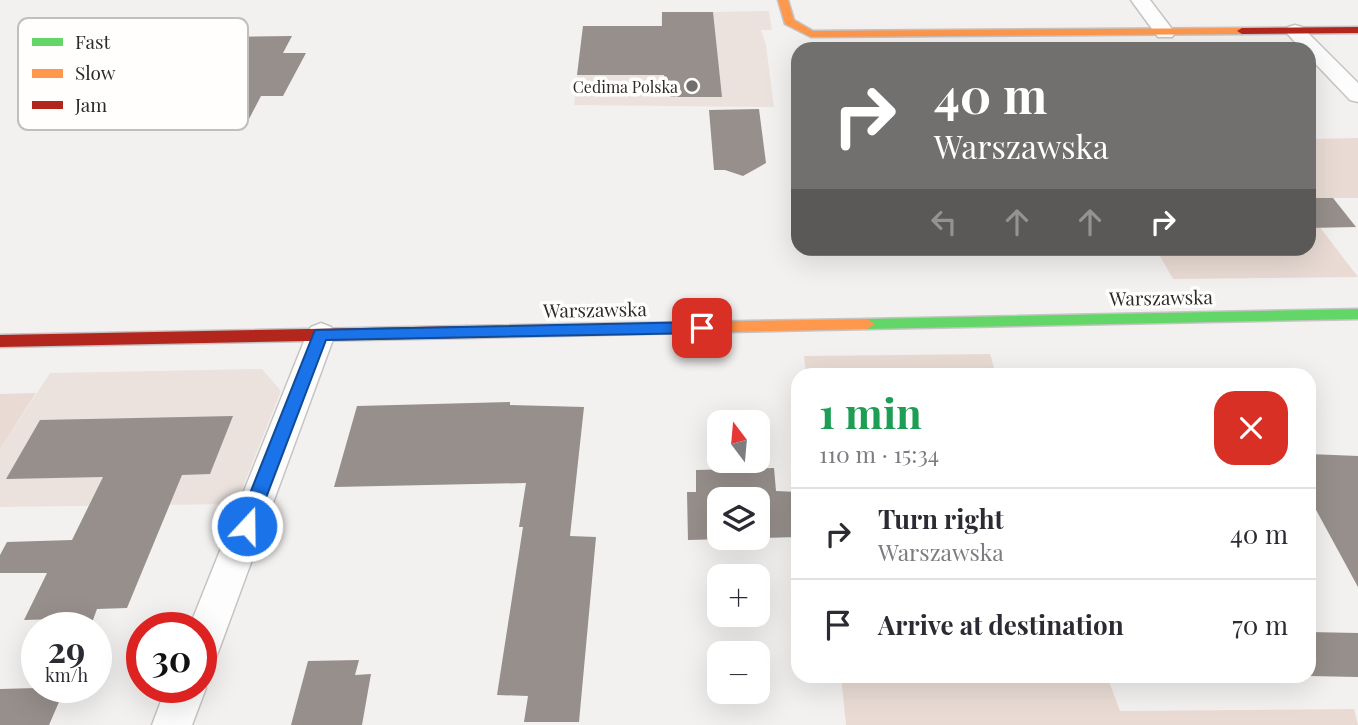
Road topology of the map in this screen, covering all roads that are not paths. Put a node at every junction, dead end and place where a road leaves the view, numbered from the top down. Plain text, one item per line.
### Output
1 (783, 0) edge
2 (1140, 0) edge
3 (1358, 30) edge
4 (1295, 31) junction
5 (1165, 33) junction
6 (1306, 42) edge
7 (1316, 52) edge
8 (1358, 95) edge
9 (1358, 314) edge
10 (321, 334) junction
11 (0, 341) edge
12 (214, 612) edge
13 (180, 703) edge
14 (172, 725) edge

1 - 5 main road
2 - 5 street
3 - 4 main road
4 - 5 main road
4 - 6 street
7 - 8 street
9 - 10 main road, Warszawska
10 - 11 main road, Warszawska
10 - 12 street
13 - 14 street

